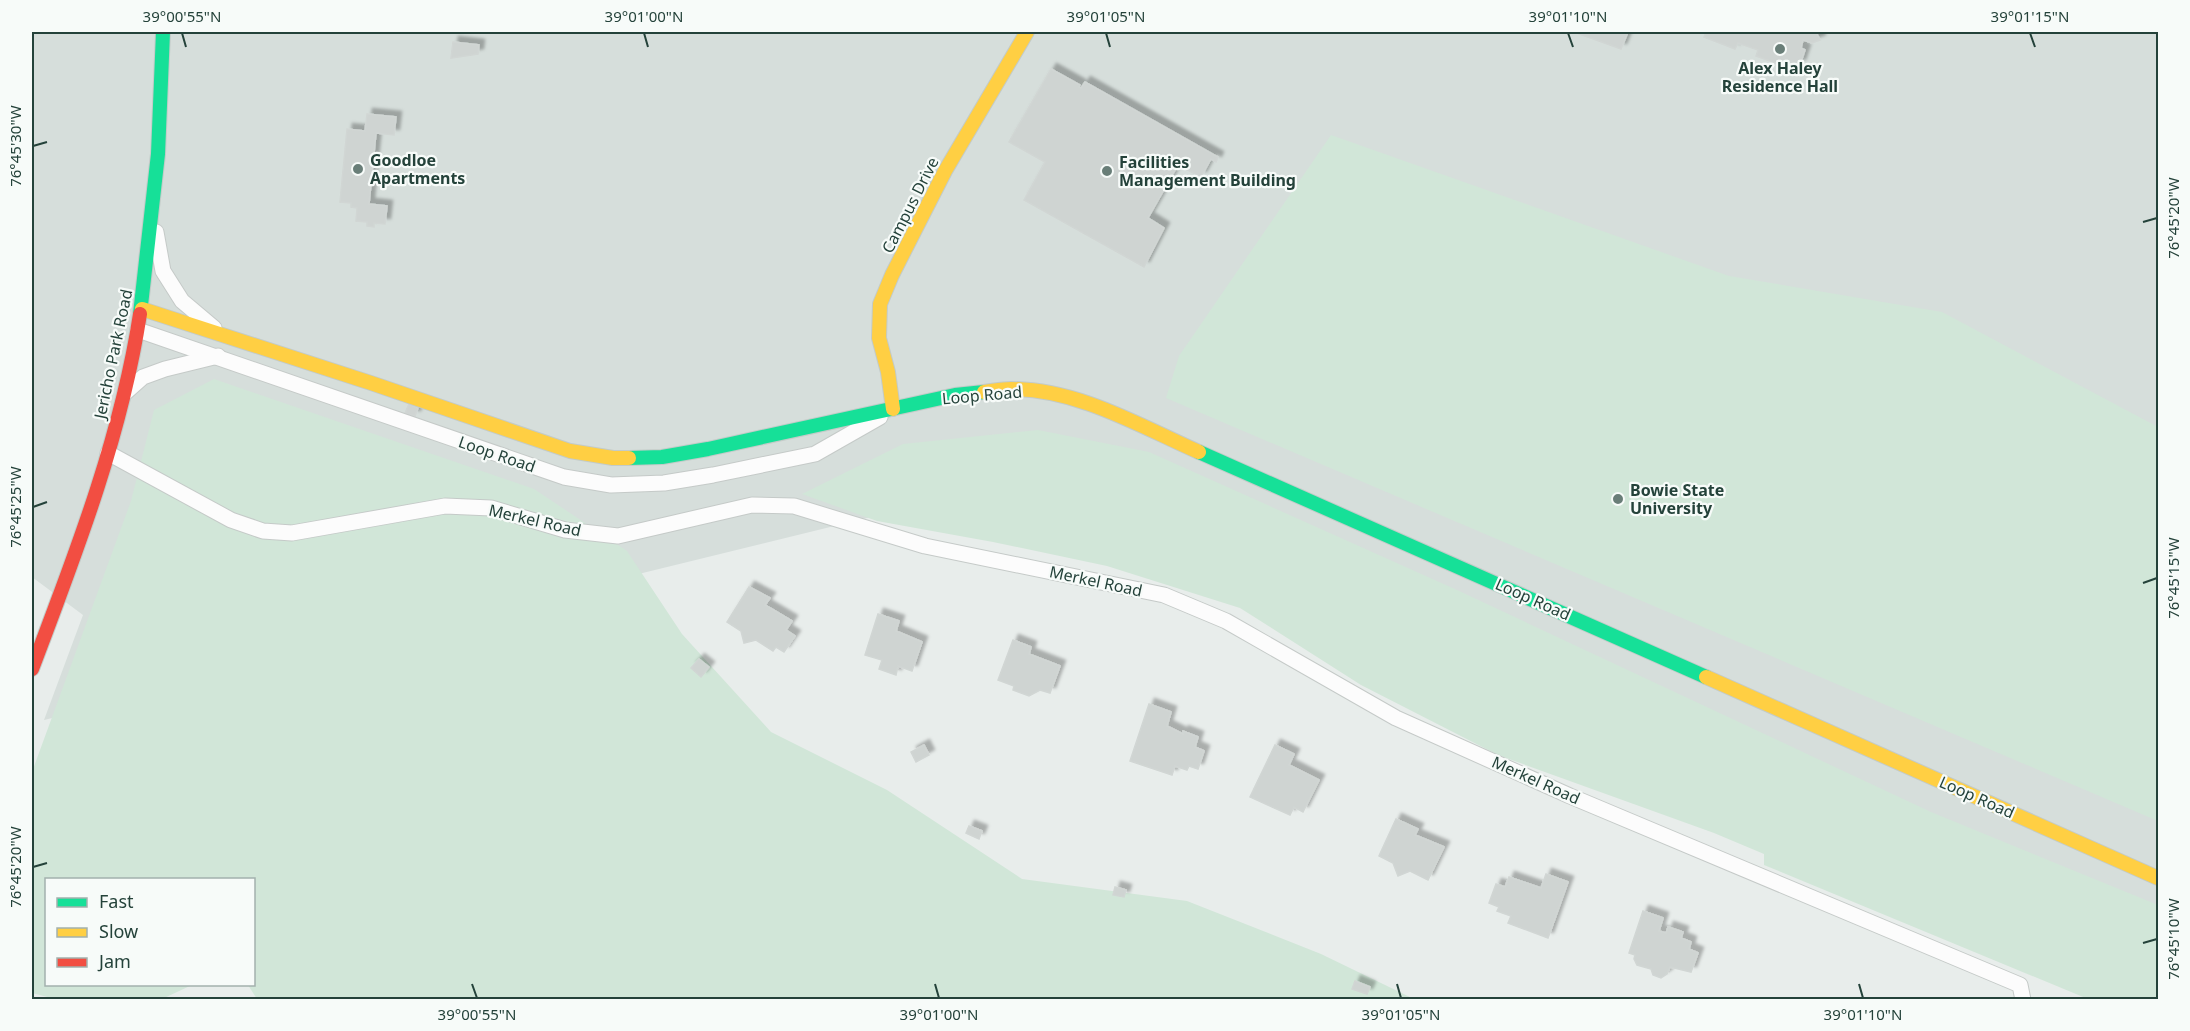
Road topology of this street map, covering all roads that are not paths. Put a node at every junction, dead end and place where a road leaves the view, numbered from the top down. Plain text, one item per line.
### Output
1 (163, 32) edge
2 (1027, 32) edge
3 (152, 212) junction
4 (142, 309) junction
5 (138, 330) junction
6 (223, 336) junction
7 (219, 356) junction
8 (125, 393) junction
9 (893, 409) junction
10 (108, 453) junction
11 (32, 669) edge
12 (2158, 878) edge
13 (2023, 999) edge

1 - 3 street, Jericho Park Road
2 - 9 street, Campus Drive
3 - 4 street, Jericho Park Road
3 - 6 street
4 - 5 street, Jericho Park Road
4 - 6 street, Loop Road
5 - 7 street, Loop Road
5 - 8 street, Jericho Park Road
6 - 9 street, Loop Road
7 - 8 street
7 - 9 street, Loop Road
8 - 10 street, Jericho Park Road
9 - 12 street, Loop Road
10 - 11 street, Jericho Park Road
10 - 13 street, Merkel Road

